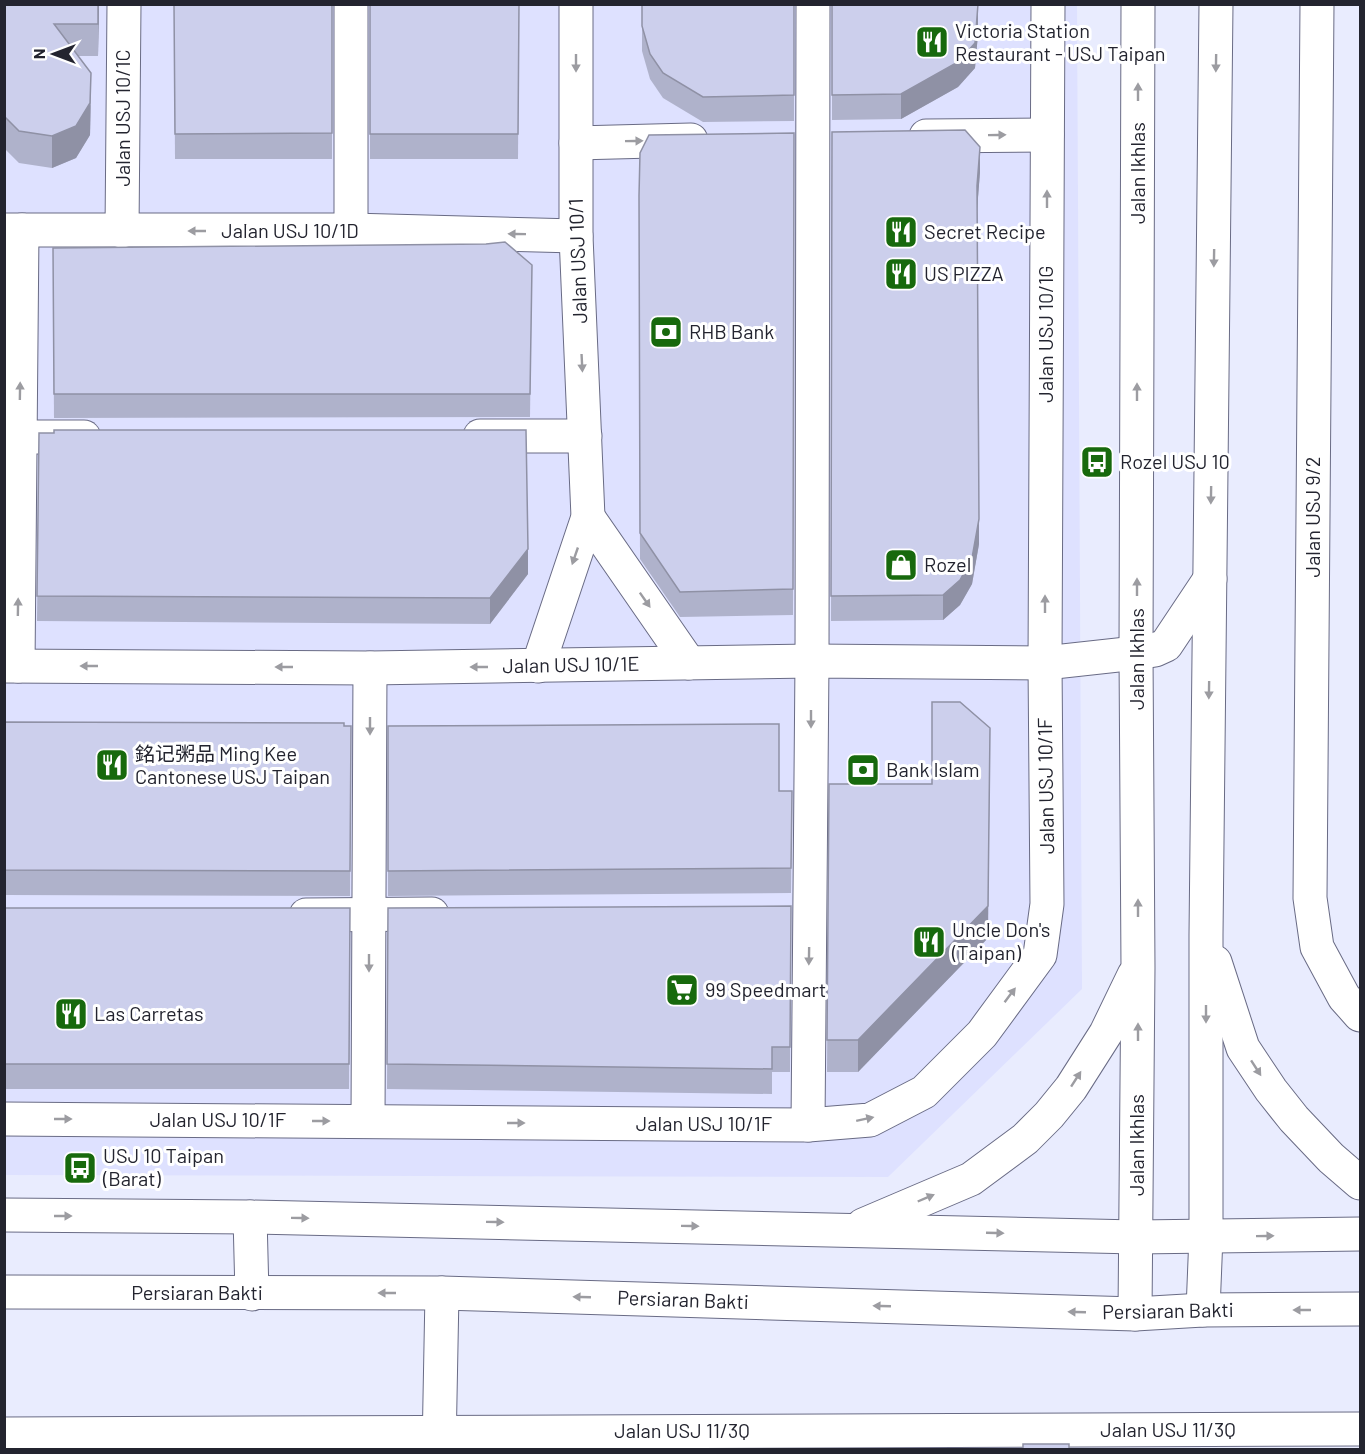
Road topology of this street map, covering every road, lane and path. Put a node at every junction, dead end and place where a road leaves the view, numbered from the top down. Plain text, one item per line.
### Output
1 (124, 4) edge
2 (351, 4) edge
3 (576, 4) edge
4 (813, 4) edge
5 (1048, 4) edge
6 (1138, 4) edge
7 (1216, 4) edge
8 (1317, 4) edge
9 (1047, 135) junction
10 (894, 136) edge
11 (847, 137) edge
12 (800, 138) junction
13 (717, 140) edge
14 (576, 143) junction
15 (13, 230) edge
16 (351, 230) junction
17 (122, 231) junction
18 (576, 236) junction
19 (455, 436) edge
20 (585, 436) junction
21 (12, 437) edge
22 (114, 437) edge
23 (588, 518) junction
24 (1210, 579) junction
25 (1136, 653) junction
26 (812, 661) junction
27 (689, 663) junction
28 (1045, 663) junction
29 (11, 666) edge
30 (538, 666) junction
31 (370, 668) junction
32 (464, 914) edge
33 (275, 915) edge
34 (369, 915) junction
35 (1206, 935) junction
36 (1138, 966) junction
37 (1360, 1015) edge
38 (4, 1119) edge
39 (368, 1121) junction
40 (807, 1125) junction
41 (1360, 1183) edge
42 (4, 1215) edge
43 (250, 1217) junction
44 (853, 1230) junction
45 (1360, 1234) edge
46 (1206, 1236) junction
47 (1136, 1237) junction
48 (4, 1292) edge
49 (442, 1293) junction
50 (252, 1294) junction
51 (1360, 1309) edge
52 (1203, 1310) junction
53 (1135, 1314) junction
54 (1360, 1430) edge
55 (4, 1434) edge
56 (646, 1440) edge
57 (830, 1440) edge
58 (1010, 1440) edge
59 (1192, 1440) edge
60 (44, 1441) edge
61 (243, 1441) edge
62 (439, 1441) edge

1 - 17 street, Jalan USJ 10/1C
2 - 16 street
3 -> 14 street, Jalan USJ 10/1
4 - 12 street
5 - 9 street, Jalan USJ 10/1G
25 -> 6 street, Jalan Ikhlas
7 -> 24 street
8 - 37 street, Jalan USJ 9/2
10 -> 9 street
28 -> 9 street, Jalan USJ 10/1G
11 - 12 street
12 - 26 street
14 -> 13 street
14 - 18 street, Jalan USJ 10/1
15 - 17 street, Jalan USJ 10/1D
21 -> 15 street
16 -> 17 street, Jalan USJ 10/1D
18 -> 16 street, Jalan USJ 10/1D
18 -> 20 street, Jalan USJ 10/1
19 - 20 street
20 - 23 street, Jalan USJ 10/1
21 - 22 street
29 -> 21 street
23 -> 27 street
23 -> 30 street, Jalan USJ 10/1
24 - 25 street, Jalan USJ 10/1E
24 -> 35 street
25 - 28 street, Jalan USJ 10/1E
36 -> 25 street, Jalan Ikhlas
26 - 27 street, Jalan USJ 10/1E
26 - 28 street, Jalan USJ 10/1E
26 -> 40 street
27 - 30 street, Jalan USJ 10/1E
40 -> 28 street, Jalan USJ 10/1F
31 -> 29 street, Jalan USJ 10/1E
30 -> 31 street, Jalan USJ 10/1E
31 -> 34 street
32 - 34 street
33 - 34 street
34 -> 39 street
35 -> 41 street
35 -> 46 street
44 -> 36 street
47 -> 36 street, Jalan Ikhlas
38 -> 39 street, Jalan USJ 10/1F
39 -> 40 street, Jalan USJ 10/1F
42 -> 43 street
43 -> 44 street
43 - 50 street
44 -> 47 street
46 -> 45 street
46 - 47 street
46 - 52 street
47 - 53 street, Jalan Ikhlas
48 - 50 street, Persiaran Bakti
49 -> 50 street, Persiaran Bakti
53 -> 49 street, Persiaran Bakti
49 - 62 street
51 -> 52 street, Persiaran Bakti
52 - 53 street, Persiaran Bakti
54 - 59 street, Jalan USJ 11/3Q
55 - 60 street, Jalan USJ 11/3Q
56 - 57 street, Jalan USJ 11/3Q
56 - 62 street, Jalan USJ 11/3Q
57 - 58 street, Jalan USJ 11/3Q
58 - 59 street, Jalan USJ 11/3Q
60 - 61 street, Jalan USJ 11/3Q
61 - 62 street, Jalan USJ 11/3Q

